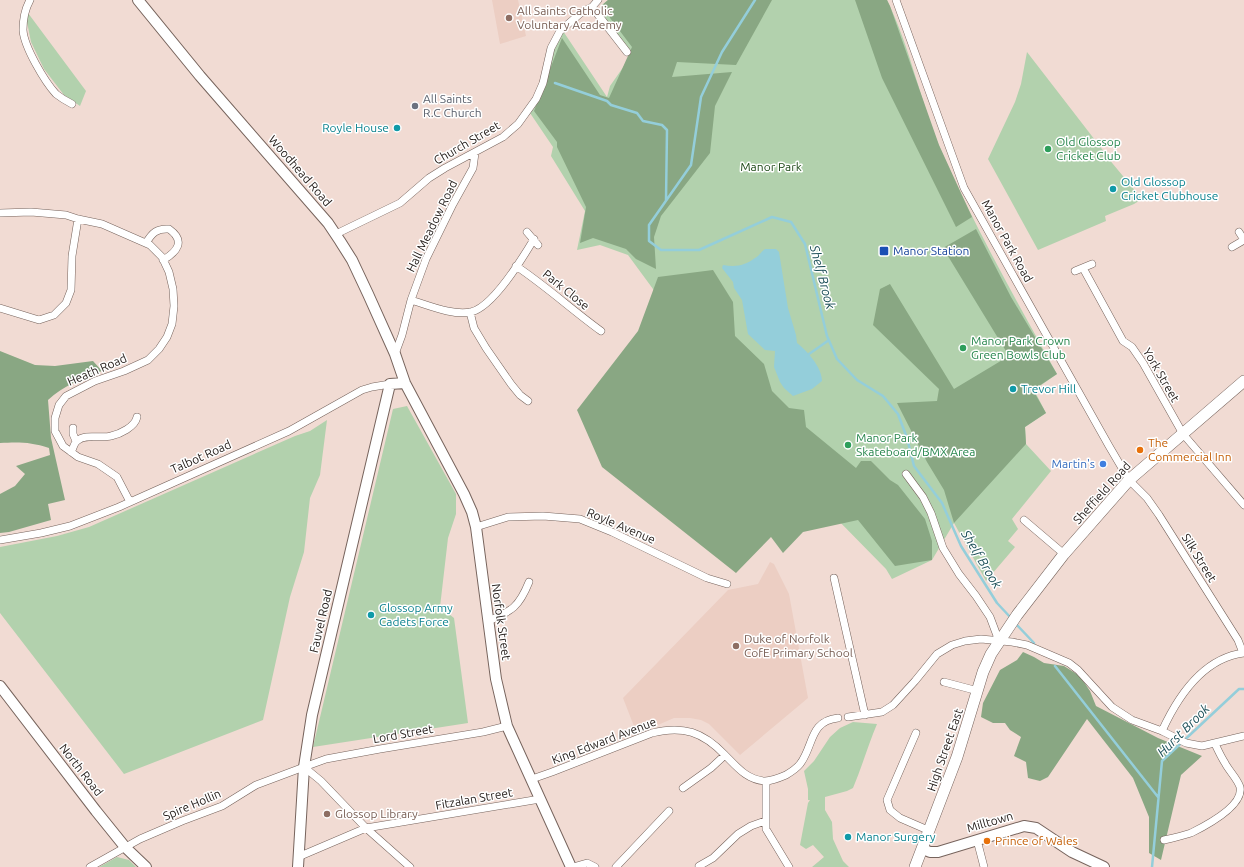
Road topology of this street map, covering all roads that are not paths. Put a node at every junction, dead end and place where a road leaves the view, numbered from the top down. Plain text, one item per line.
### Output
1 (30, 0) edge
2 (138, 0) edge
3 (598, 0) edge
4 (896, 0) edge
5 (592, 7) junction
6 (627, 52) dead end
7 (72, 104) dead end
8 (475, 153) junction
9 (0, 213) edge
10 (78, 219) junction
11 (527, 232) dead end
12 (1239, 232) dead end
13 (336, 234) junction
14 (1244, 240) edge
15 (146, 243) junction
16 (1232, 247) dead end
17 (163, 260) junction
18 (1092, 264) dead end
19 (516, 266) junction
20 (1083, 268) junction
21 (1075, 271) dead end
22 (411, 300) junction
23 (0, 308) edge
24 (470, 312) junction
25 (601, 331) dead end
26 (395, 354) junction
27 (1244, 381) edge
28 (405, 383) junction
29 (390, 384) junction
30 (529, 401) dead end
31 (137, 417) dead end
32 (73, 428) dead end
33 (1183, 434) junction
34 (76, 441) junction
35 (71, 452) junction
36 (906, 474) dead end
37 (1129, 480) junction
38 (130, 502) junction
39 (1244, 505) edge
40 (1024, 520) dead end
41 (476, 527) junction
42 (0, 540) edge
43 (1064, 554) junction
44 (834, 578) dead end
45 (529, 582) dead end
46 (727, 584) dead end
47 (488, 621) junction
48 (999, 641) junction
49 (1243, 653) edge
50 (944, 682) dead end
51 (0, 686) edge
52 (978, 691) junction
53 (865, 716) junction
54 (848, 717) dead end
55 (838, 718) dead end
56 (507, 726) junction
57 (1162, 731) junction
58 (916, 732) dead end
59 (1244, 736) edge
60 (1215, 744) junction
61 (725, 755) junction
62 (304, 767) junction
63 (532, 779) junction
64 (766, 781) junction
65 (683, 788) dead end
66 (540, 799) junction
67 (669, 811) dead end
68 (765, 821) junction
69 (366, 828) junction
70 (930, 831) junction
71 (977, 840) junction
72 (1164, 840) dead end
73 (125, 847) junction
74 (923, 849) junction
75 (298, 862) edge
76 (699, 866) dead end
77 (90, 867) edge
78 (146, 867) edge
79 (410, 867) edge
80 (572, 867) edge
81 (595, 867) edge
82 (616, 867) edge
83 (789, 867) edge
84 (915, 867) edge
85 (984, 867) edge
86 (1104, 867) edge

1 - 7 street
2 - 13 main road, Woodhead Road
3 - 5 street, Church Street
4 - 37 street, Manor Park Road
5 - 6 street
5 - 8 street, Church Street
8 - 13 street, Church Street
8 - 22 street, Hall Meadow Road
9 - 10 street, Heath Road
10 - 15 street, Heath Road
10 - 23 street
11 - 19 street
12 - 14 street
13 - 26 main road, Woodhead Road
14 - 16 street
15 - 17 street, Heath Road
15 - 17 street
17 - 35 street, Heath Road
18 - 20 street
19 - 24 street
19 - 25 street, Park Close
20 - 21 street
20 - 33 street, York Street
22 - 24 street
22 - 26 street, Hall Meadow Road
24 - 30 street
26 - 28 main road, Woodhead Road
27 - 33 main road, Sheffield Road
28 - 29 main road, Talbot Road
28 - 41 main road, Norfolk Street
29 - 38 street, Talbot Road
29 - 62 main road, Fauvel Road
31 - 34 street
32 - 34 street
33 - 37 main road, Sheffield Road
33 - 39 street, York Street
34 - 35 street
35 - 38 street, Heath Road
36 - 48 street
37 - 43 main road, Sheffield Road
37 - 49 street, Silk Street
38 - 42 street, Talbot Road
40 - 43 street
41 - 46 street, Royle Avenue
41 - 47 main road, Norfolk Street
43 - 48 main road, Sheffield Road
44 - 53 street
45 - 47 street
47 - 56 main road, Norfolk Street
48 - 52 main road, High Street East
48 - 53 street
48 - 57 street
49 - 57 street
50 - 52 street
51 - 73 main road, North Road
52 - 70 main road, High Street East
53 - 54 street
55 - 64 street
56 - 62 street, Lord Street
56 - 63 main road, Norfolk Street
57 - 60 street
58 - 70 street
59 - 60 street
60 - 72 street
61 - 63 street, King Edward Avenue
61 - 64 street, King Edward Avenue
61 - 65 street
62 - 69 street
62 - 73 street, Spire Hollin
62 - 75 main road, Fauvel Road
63 - 66 main road, Norfolk Street
64 - 68 street
66 - 69 street, Fitzalan Street
66 - 80 main road, Norfolk Street
67 - 82 street
68 - 76 street
68 - 83 street
69 - 75 street, Fitzalan Street
69 - 79 street
70 - 74 main road, High Street East
71 - 74 main road, Milltown
71 - 85 street
71 - 86 main road, Milltown
73 - 77 street, Spire Hollin
73 - 78 main road, North Road
74 - 84 main road, High Street East
80 - 81 street

